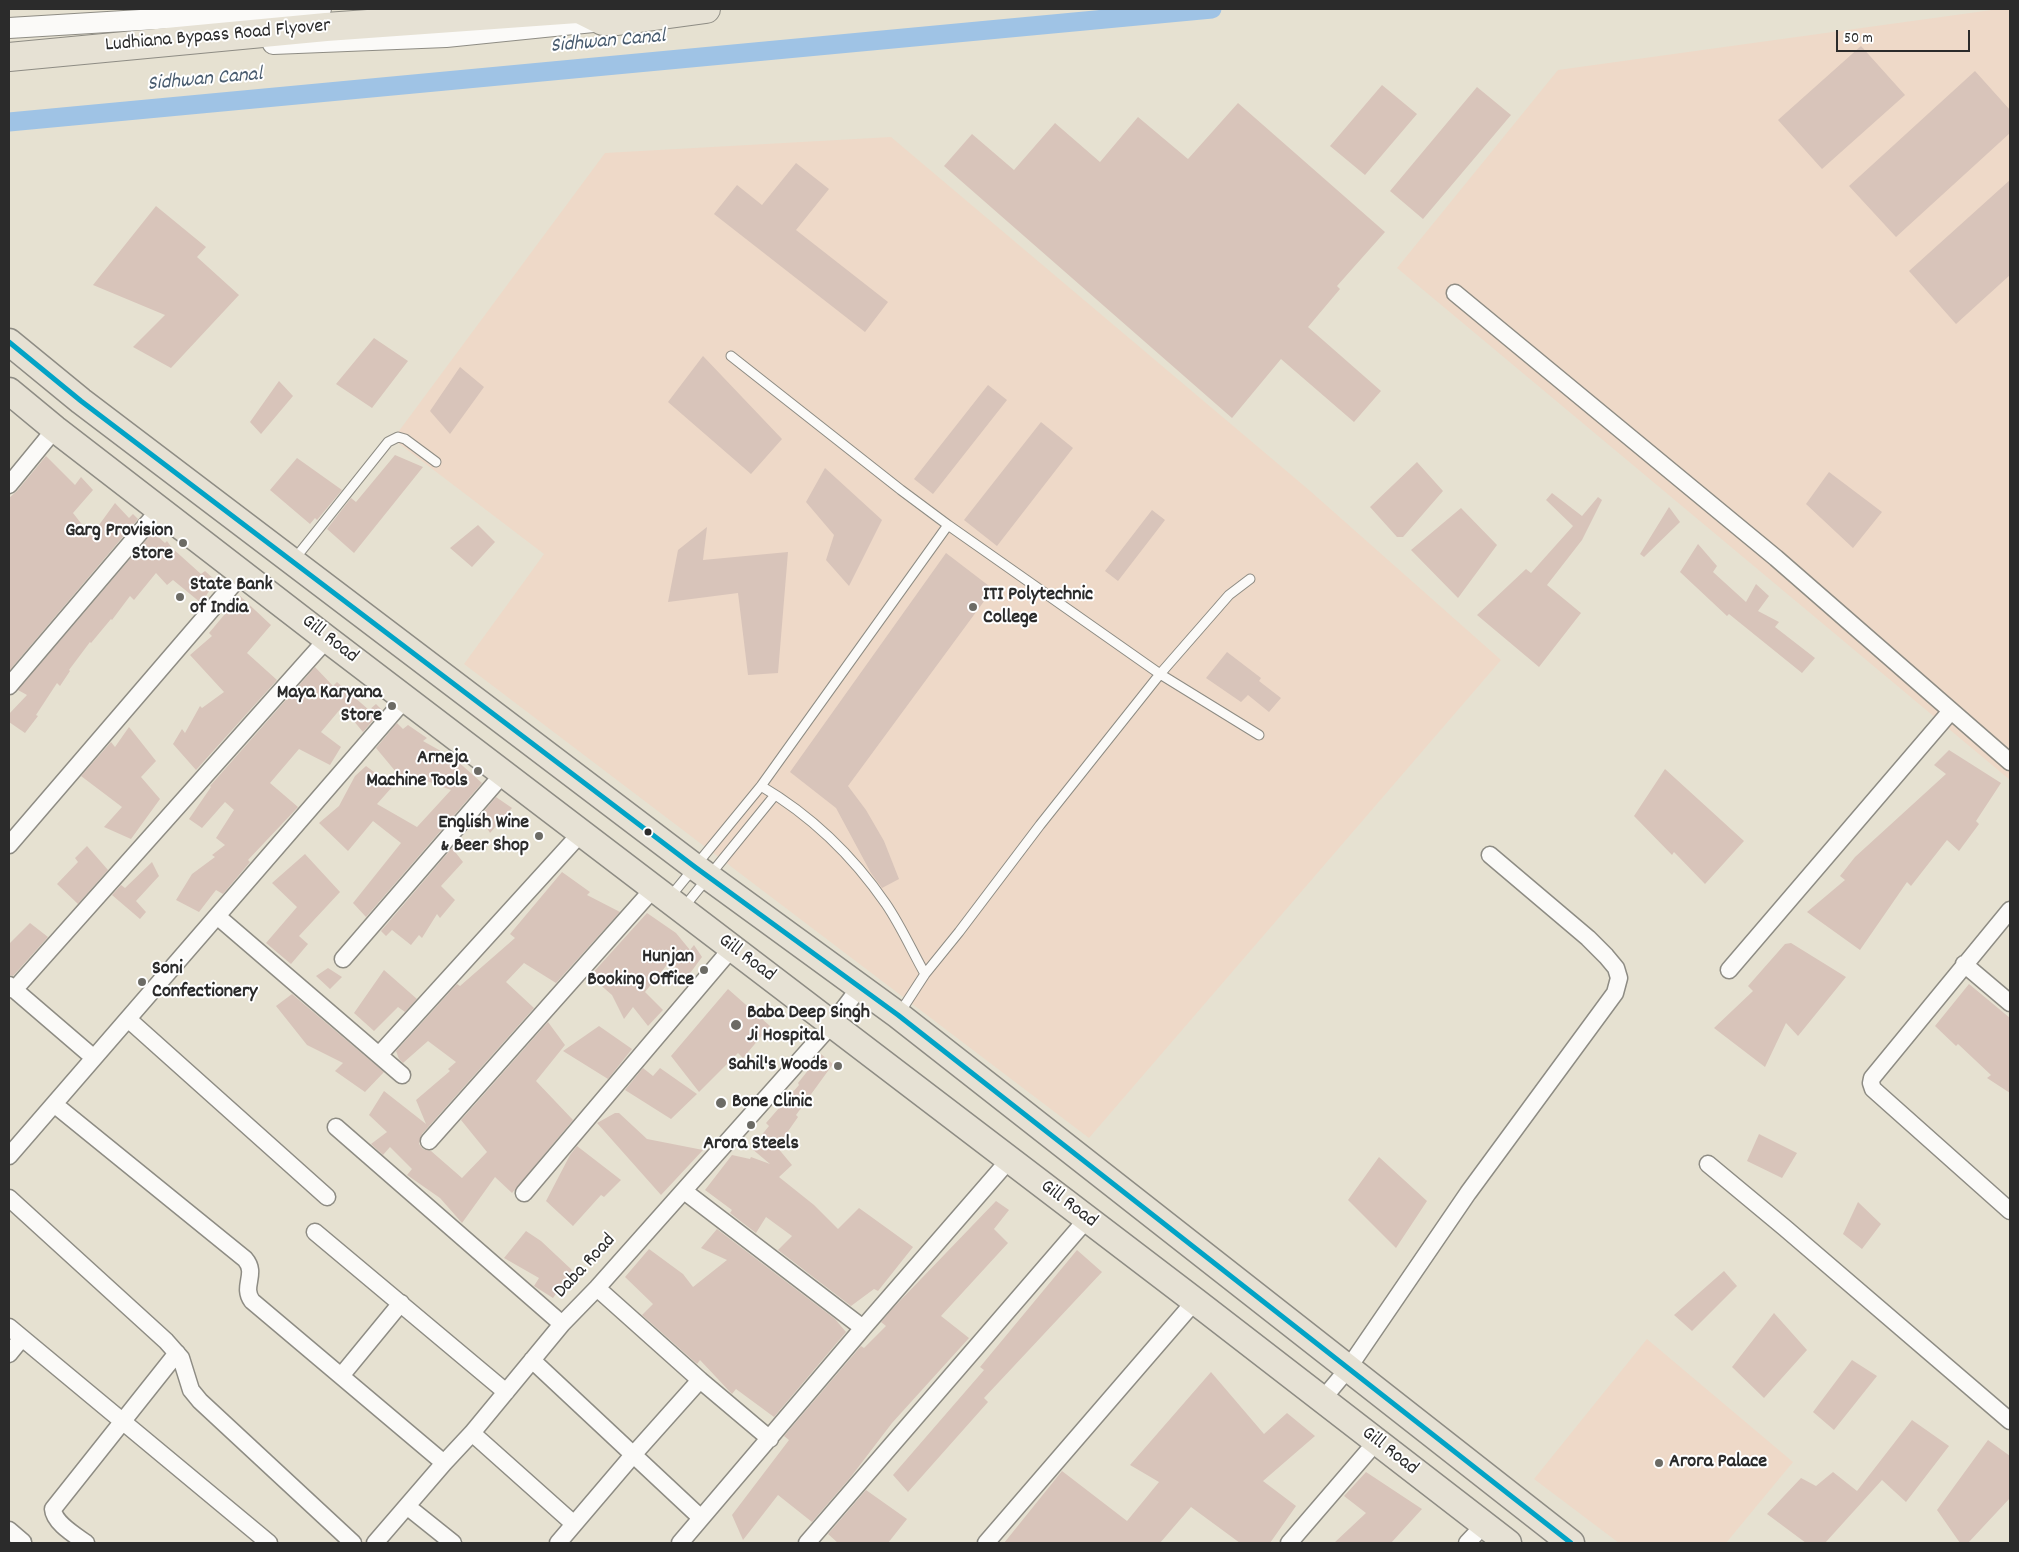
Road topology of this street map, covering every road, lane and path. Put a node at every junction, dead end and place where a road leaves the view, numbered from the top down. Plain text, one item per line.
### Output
1 (321, 9) edge
2 (706, 9) edge
3 (247, 11) edge
4 (586, 13) edge
5 (9, 28) edge
6 (9, 57) edge
7 (9, 70) edge
8 (1455, 293) dead end
9 (9, 342) edge
10 (731, 356) dead end
11 (9, 391) edge
12 (54, 429) junction
13 (436, 462) dead end
14 (9, 485) edge
15 (159, 510) junction
16 (948, 524) junction
17 (293, 561) junction
18 (242, 574) junction
19 (1250, 579) dead end
20 (327, 639) junction
21 (1160, 674) junction
22 (9, 686) edge
23 (405, 700) junction
24 (1951, 710) junction
25 (1259, 735) dead end
26 (2010, 762) edge
27 (503, 774) junction
28 (761, 786) junction
29 (775, 795) junction
30 (581, 833) junction
31 (9, 845) edge
32 (1490, 855) dead end
33 (702, 872) junction
34 (668, 899) junction
35 (2010, 910) edge
36 (218, 916) junction
37 (732, 948) junction
38 (343, 959) dead end
39 (1964, 964) junction
40 (1729, 970) dead end
41 (925, 974) junction
42 (860, 987) junction
43 (11, 988) edge
44 (2010, 1003) edge
45 (898, 1015) junction
46 (128, 1020) junction
47 (832, 1024) junction
48 (379, 1055) junction
49 (94, 1058) junction
50 (402, 1075) dead end
51 (54, 1104) junction
52 (336, 1127) dead end
53 (429, 1140) dead end
54 (9, 1156) edge
55 (1009, 1160) junction
56 (1708, 1164) dead end
57 (684, 1191) junction
58 (524, 1193) dead end
59 (327, 1197) dead end
60 (9, 1198) edge
61 (2010, 1211) edge
62 (1087, 1219) junction
63 (316, 1232) dead end
64 (597, 1288) junction
65 (1195, 1301) junction
66 (401, 1303) junction
67 (562, 1324) junction
68 (9, 1327) edge
69 (863, 1328) junction
70 (22, 1338) junction
71 (177, 1352) junction
72 (9, 1354) edge
73 (532, 1360) junction
74 (1348, 1370) junction
75 (341, 1376) junction
76 (700, 1380) junction
77 (506, 1392) junction
78 (1322, 1400) junction
79 (122, 1421) junction
80 (2010, 1421) edge
81 (472, 1433) junction
82 (770, 1438) junction
83 (1376, 1442) junction
84 (633, 1455) junction
85 (444, 1463) junction
86 (408, 1507) junction
87 (701, 1518) junction
88 (574, 1524) junction
89 (9, 1530) edge
90 (1476, 1534) edge
91 (22, 1543) edge
92 (86, 1543) edge
93 (269, 1543) edge
94 (353, 1543) edge
95 (375, 1543) edge
96 (453, 1543) edge
97 (558, 1543) edge
98 (680, 1543) edge
99 (808, 1543) edge
100 (986, 1543) edge
101 (1289, 1543) edge
102 (1508, 1543) edge
103 (1571, 1543) edge

1 - 3 street
2 - 4 highway, Ludhiana Bypass Road Flyover
3 - 5 street
4 - 6 highway, Ludhiana Bypass Road Flyover
4 - 7 street
8 - 24 street
9 - 17 main road, Gill Road
10 - 16 lane
11 - 12 main road, Gill Road
12 - 14 street
12 - 15 main road, Gill Road
13 - 17 lane
15 - 18 main road, Gill Road
15 - 22 street
16 - 21 lane
16 - 28 lane
17 - 33 main road, Gill Road
18 - 20 main road, Gill Road
18 - 31 street
19 - 21 lane
20 - 23 main road, Gill Road
20 - 43 street
21 - 25 lane
21 - 41 lane
23 - 27 main road, Gill Road
23 - 36 street
24 - 26 street
24 - 40 street
27 - 30 main road, Gill Road
27 - 38 street
28 - 29 lane
28 - 33 lane
29 - 33 lane
29 - 41 lane
30 - 34 main road, Gill Road
30 - 48 street
32 - 74 street
33 - 34 lane
33 - 34 lane
33 - 42 main road, Gill Road
34 - 37 main road, Gill Road
34 - 53 street
35 - 39 street
36 - 46 street
36 - 48 street
37 - 47 main road, Gill Road
37 - 58 street
39 - 44 street
39 - 61 street
41 - 45 lane
42 - 45 main road, Gill Road
42 - 47 street, Daba Road
43 - 49 street
45 - 74 main road, Gill Road
46 - 49 street
46 - 59 street
47 - 55 main road, Gill Road
47 - 57 street, Daba Road
48 - 50 street
49 - 51 street
51 - 54 street
51 - 75 street
52 - 67 street
55 - 62 main road, Gill Road
55 - 69 street
56 - 80 street
57 - 64 street, Daba Road
57 - 69 street
60 - 71 street
62 - 65 main road, Gill Road
62 - 99 street
63 - 66 street
64 - 67 street, Daba Road
64 - 76 street
65 - 78 main road, Gill Road
65 - 100 street
66 - 75 street
66 - 77 street
67 - 73 street, Daba Road
68 - 70 street
69 - 82 street
70 - 72 street
70 - 79 street
71 - 79 street
71 - 94 street
73 - 77 street, Daba Road
73 - 84 street
74 - 78 street
74 - 103 main road, Gill Road
75 - 85 street
76 - 82 street
76 - 84 street
77 - 81 street, Daba Road
78 - 83 main road, Gill Road
79 - 92 street
79 - 93 street
81 - 85 street, Daba Road
81 - 88 street
82 - 87 street
83 - 90 main road, Gill Road
83 - 101 street
84 - 87 street
84 - 88 street
85 - 86 street, Daba Road
86 - 95 street, Daba Road
86 - 96 street
87 - 98 street
88 - 97 street
89 - 91 street
90 - 102 main road, Gill Road

